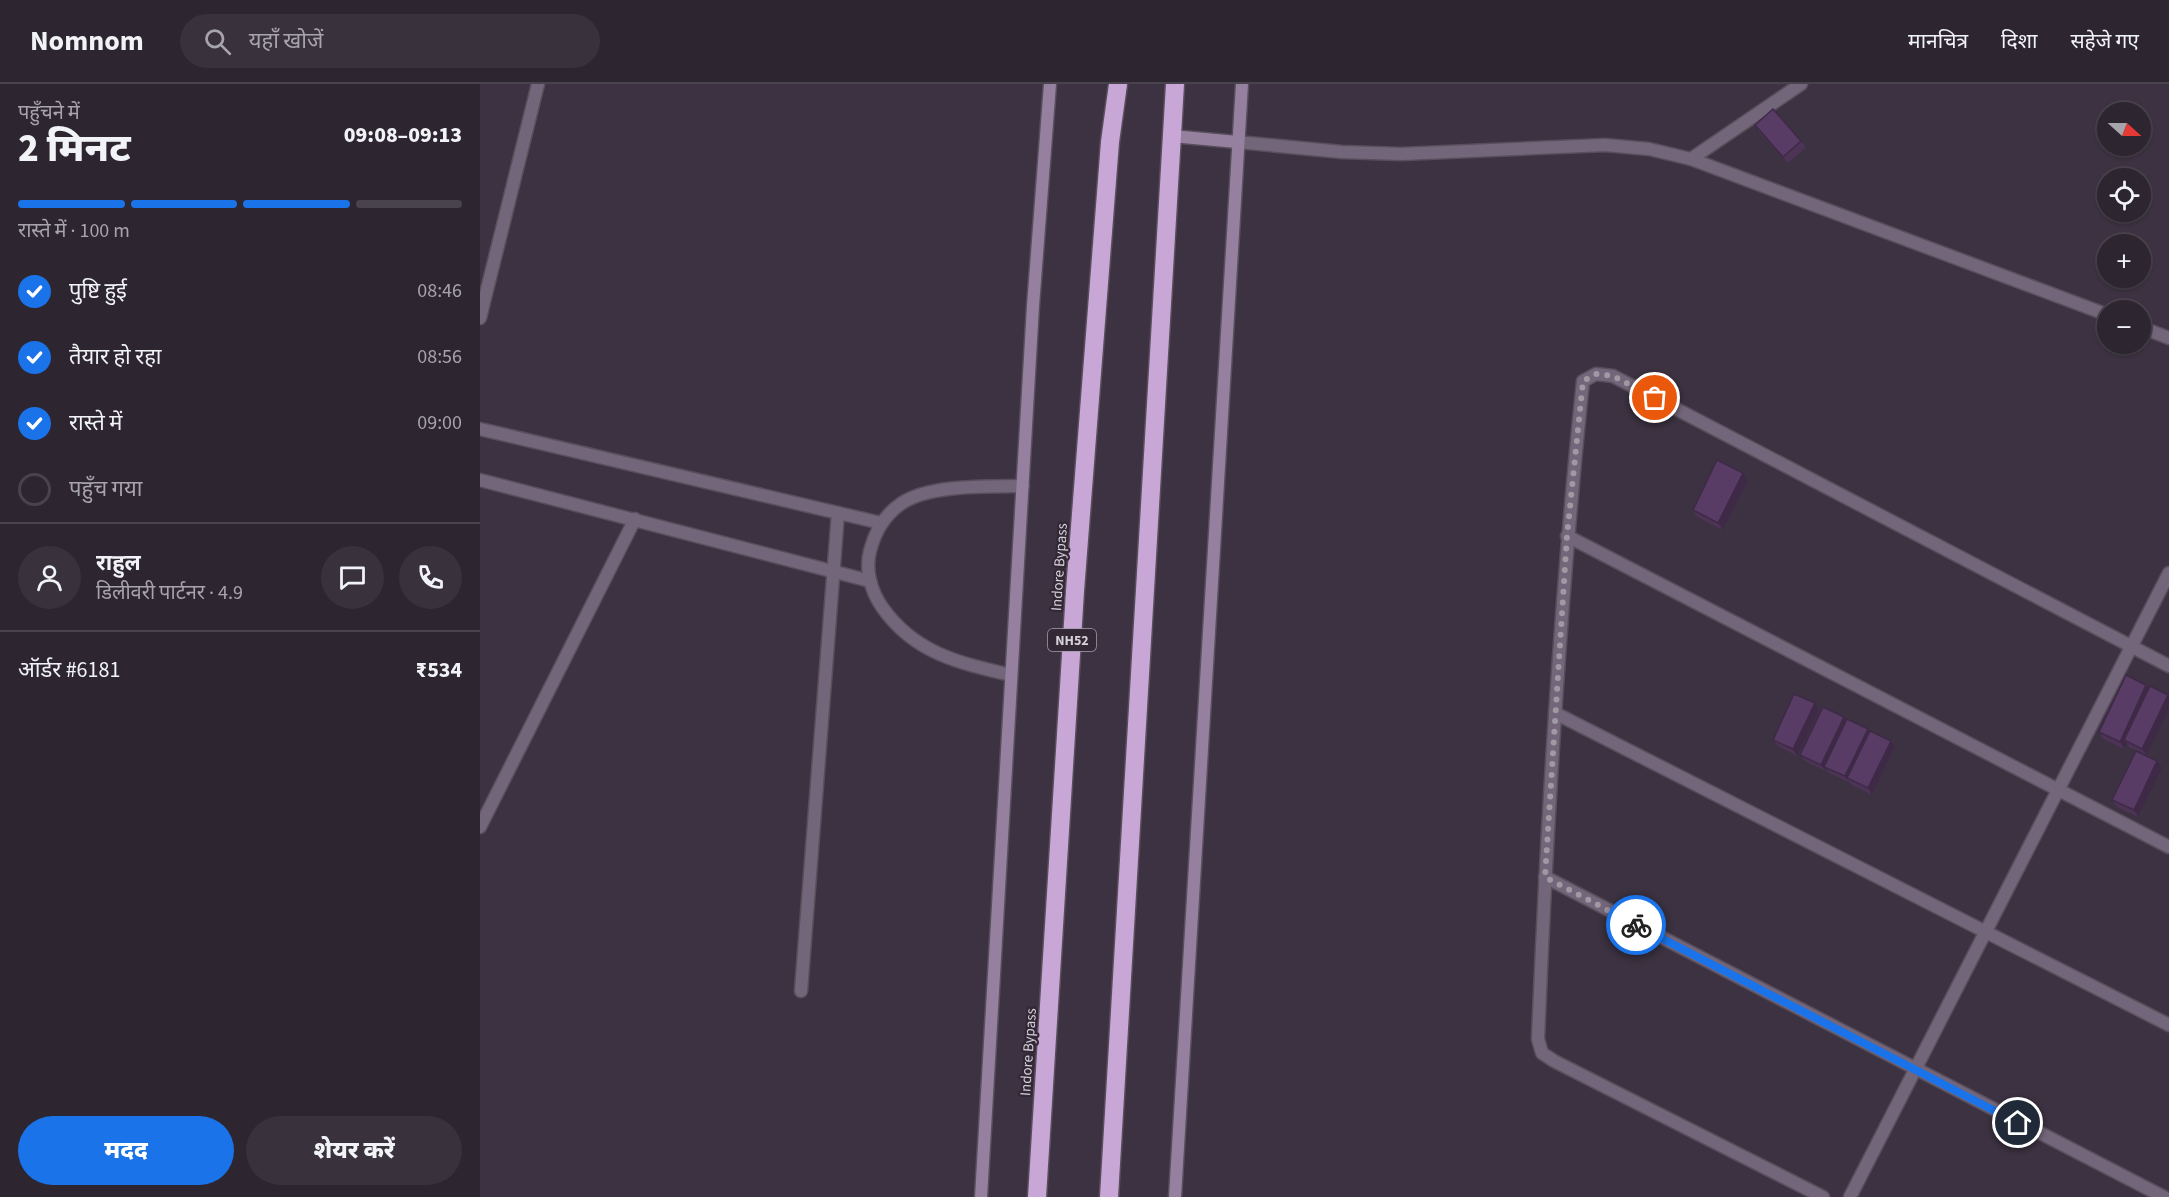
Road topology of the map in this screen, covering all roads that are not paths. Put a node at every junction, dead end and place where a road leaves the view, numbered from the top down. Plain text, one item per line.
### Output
1 (538, 84) edge
2 (1050, 84) edge
3 (1118, 84) edge
4 (1175, 84) edge
5 (1242, 84) edge
6 (1801, 84) edge
7 (1172, 136) junction
8 (1238, 142) junction
9 (1691, 159) junction
10 (2097, 311) edge
11 (480, 318) edge
12 (2151, 331) edge
13 (2169, 338) edge
14 (480, 429) edge
15 (480, 480) edge
16 (1023, 486) junction
17 (838, 513) junction
18 (635, 519) junction
19 (880, 523) junction
20 (1567, 536) junction
21 (833, 572) junction
22 (2169, 573) edge
23 (870, 581) junction
24 (2133, 647) junction
25 (2169, 666) edge
26 (1011, 675) junction
27 (1555, 713) junction
28 (2058, 790) junction
29 (480, 827) edge
30 (2169, 847) edge
31 (1545, 877) junction
32 (1986, 930) junction
33 (801, 991) dead end
34 (2169, 1025) edge
35 (1914, 1070) junction
36 (981, 1197) edge
37 (1037, 1197) edge
38 (1109, 1197) edge
39 (1175, 1197) edge
40 (1823, 1197) edge
41 (1850, 1197) edge
42 (2164, 1197) edge

1 - 11 street
2 - 16 street
3 - 37 highway, Indore Bypass / NH52
4 - 7 highway
5 - 8 street
6 - 9 street
7 - 8 street
7 - 38 highway
8 - 9 street
8 - 39 street
9 - 10 street
12 - 13 street
14 - 17 street
15 - 18 street
16 - 19 street
16 - 26 street
17 - 19 street
17 - 21 street
18 - 21 street
18 - 29 street
19 - 23 street
20 - 24 street
20 - 27 street
20 - 28 street
21 - 23 street
21 - 33 street
22 - 24 street
23 - 26 street
24 - 25 street
24 - 28 street
26 - 36 street
27 - 31 street
27 - 32 street
28 - 30 street
28 - 32 street
31 - 35 street
31 - 40 street
32 - 34 street
32 - 35 street
35 - 41 street
35 - 42 street

